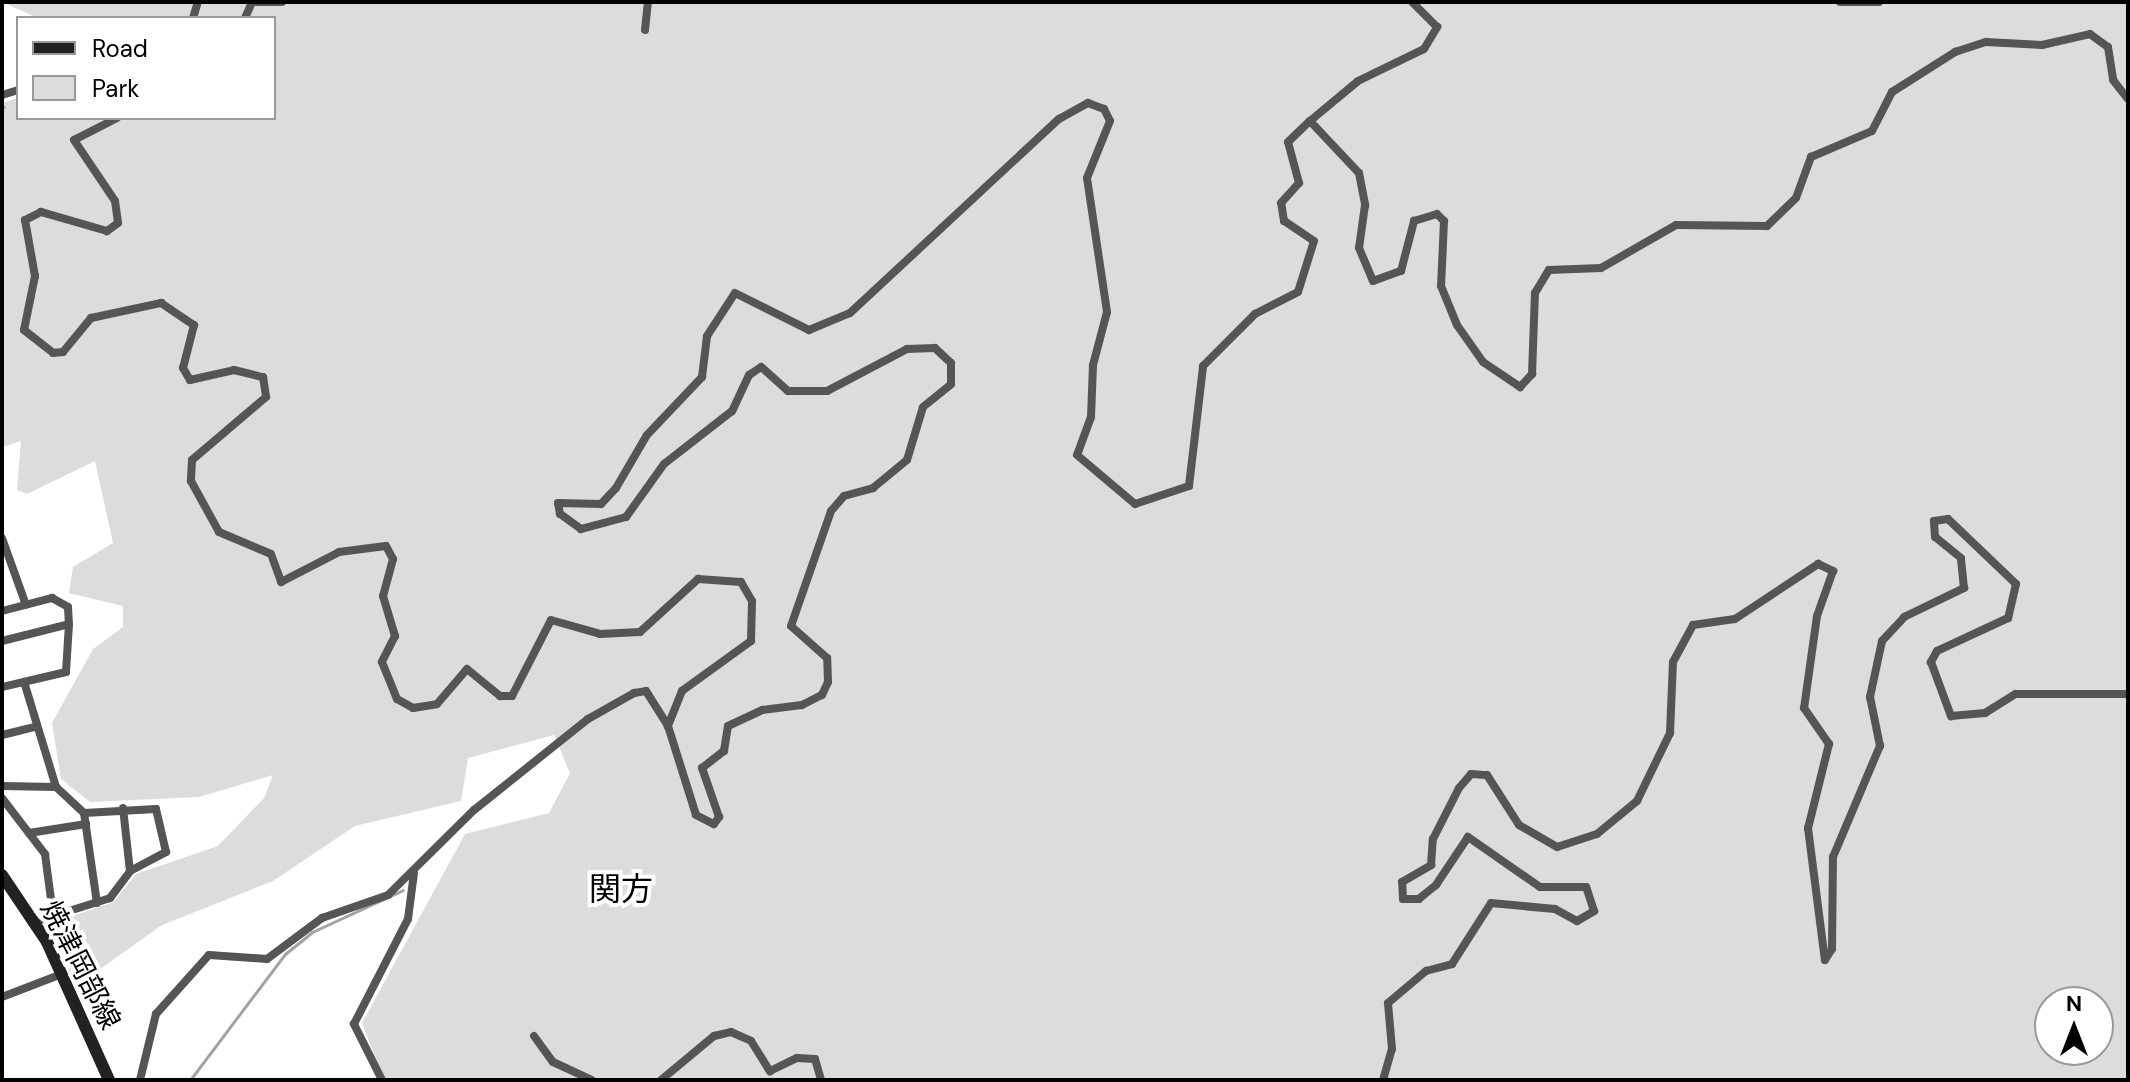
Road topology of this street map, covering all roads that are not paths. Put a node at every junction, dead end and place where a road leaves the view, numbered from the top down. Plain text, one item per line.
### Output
1 (254, 2) edge
2 (282, 2) edge
3 (648, 2) edge
4 (1412, 2) edge
5 (1840, 2) edge
6 (1879, 2) edge
7 (645, 30) dead end
8 (2128, 99) edge
9 (113, 120) edge
10 (1310, 121) junction
11 (2, 538) edge
12 (26, 605) junction
13 (2, 611) edge
14 (69, 624) junction
15 (2, 641) edge
16 (24, 682) junction
17 (2, 687) edge
18 (2128, 694) edge
19 (37, 726) junction
20 (668, 726) junction
21 (2, 735) edge
22 (2, 786) edge
23 (56, 787) junction
24 (2, 798) edge
25 (123, 808) junction
26 (84, 813) junction
27 (86, 824) junction
28 (29, 833) junction
29 (130, 871) junction
30 (414, 873) junction
31 (2, 875) edge
32 (97, 903) junction
33 (53, 915) junction
34 (34, 922) junction
35 (62, 974) junction
36 (2, 997) edge
37 (534, 1036) dead end
38 (109, 1080) edge
39 (140, 1080) edge
40 (382, 1080) edge
41 (592, 1080) edge
42 (661, 1080) edge
43 (821, 1080) edge
44 (1383, 1080) edge

1 - 2 street
3 - 7 street
4 - 10 street
5 - 6 street
8 - 10 street
9 - 20 street
10 - 20 street
11 - 12 street
12 - 13 street
12 - 14 street
14 - 15 street
14 - 16 street
16 - 17 street
16 - 19 street
18 - 44 street
19 - 21 street
19 - 23 street
20 - 30 street
22 - 23 street
23 - 26 street
24 - 28 street
25 - 26 street
25 - 29 street
25 - 29 street
26 - 27 street
27 - 28 street
27 - 32 street
28 - 33 street
29 - 32 street
30 - 39 street
30 - 40 street
31 - 34 main road, 焼津岡部線
32 - 33 street
33 - 34 street
34 - 35 main road, 焼津岡部線
35 - 36 street
35 - 38 main road, 焼津岡部線
37 - 41 street
42 - 43 street

